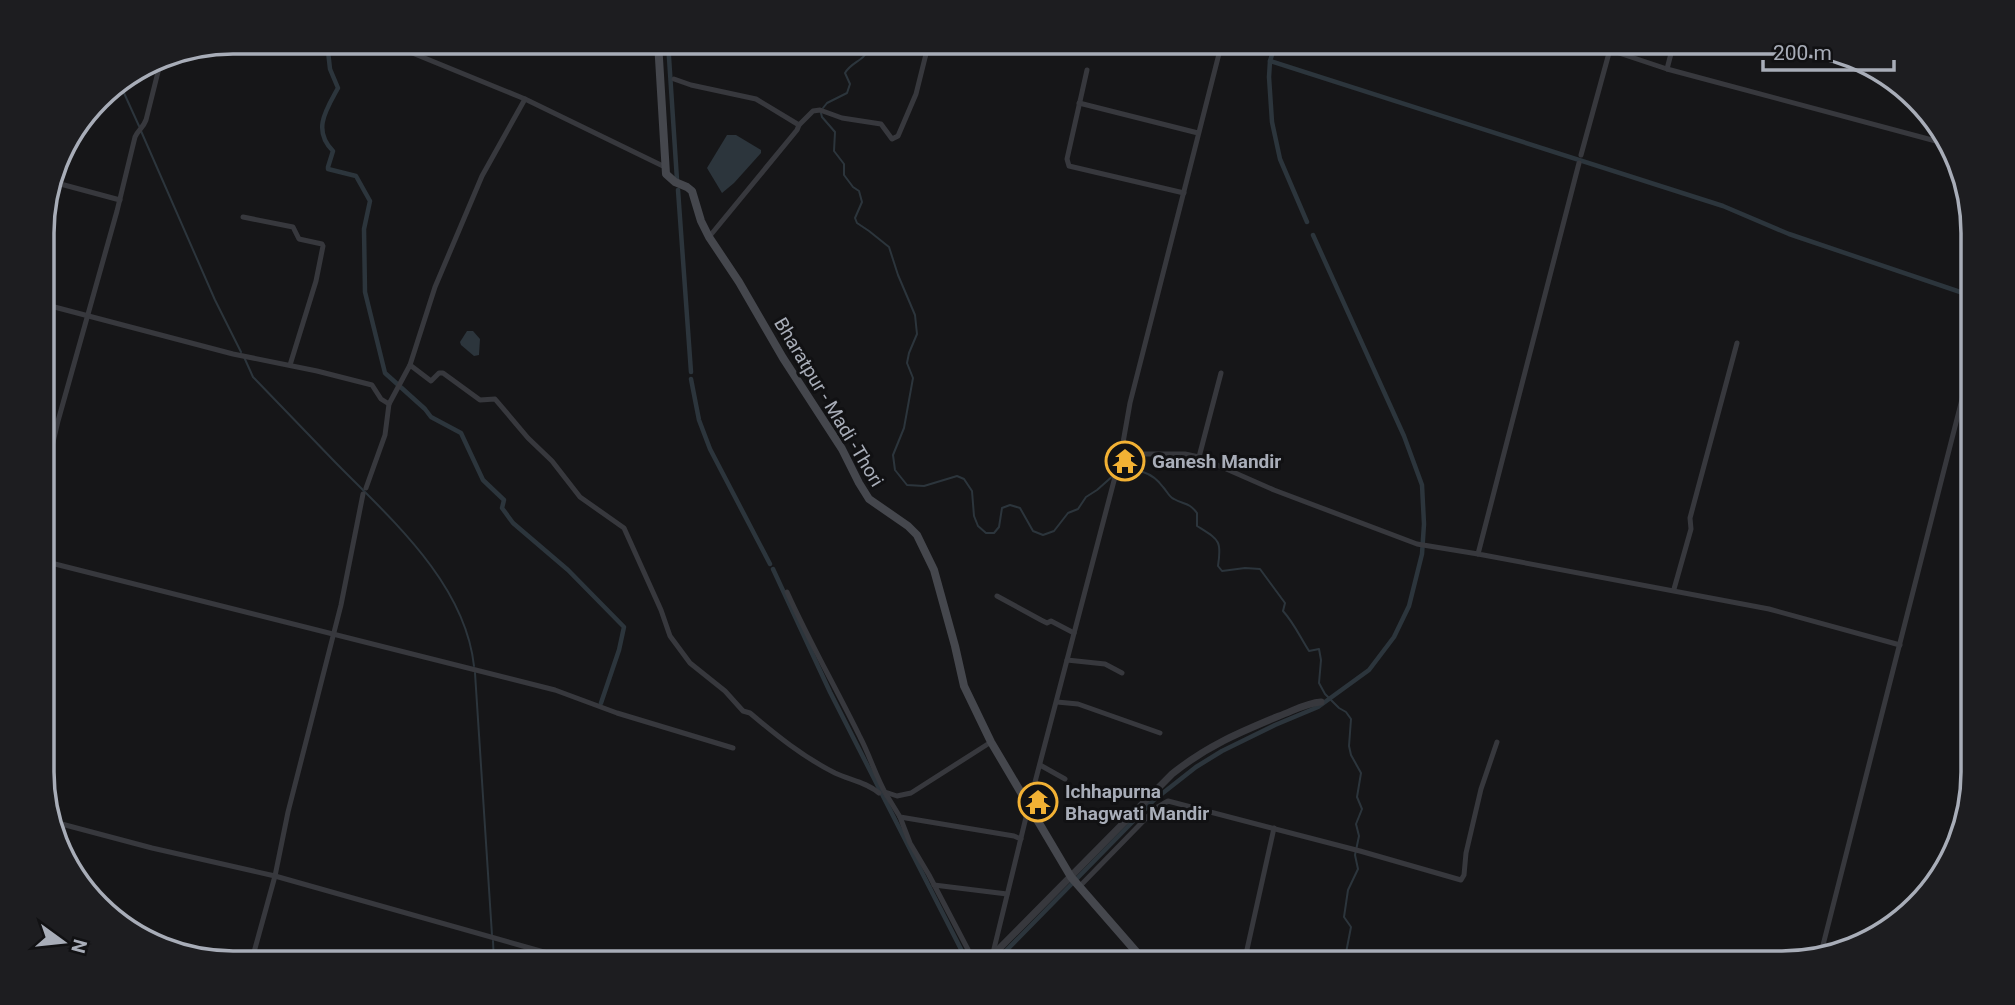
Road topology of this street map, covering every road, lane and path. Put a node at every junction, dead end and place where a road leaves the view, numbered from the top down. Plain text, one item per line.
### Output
1 (1219, 54) edge
2 (1609, 54) edge
3 (1620, 54) edge
4 (1671, 54) edge
5 (417, 55) edge
6 (660, 55) edge
7 (926, 55) edge
8 (1667, 69) junction
9 (1087, 70) dead end
10 (157, 71) edge
11 (674, 79) dead end
12 (525, 99) junction
13 (1079, 103) junction
14 (799, 125) junction
15 (1198, 133) junction
16 (1935, 141) edge
17 (1581, 155) dead end
18 (1579, 163) dead end
19 (664, 167) junction
20 (61, 184) edge
21 (1184, 193) junction
22 (120, 200) junction
23 (243, 217) dead end
24 (709, 237) junction
25 (55, 307) edge
26 (86, 316) junction
27 (1737, 343) dead end
28 (290, 365) junction
29 (410, 365) junction
30 (1221, 373) dead end
31 (389, 404) junction
32 (1961, 404) edge
33 (55, 439) edge
34 (1121, 454) junction
35 (1199, 457) junction
36 (1478, 554) junction
37 (54, 564) edge
38 (1674, 589) junction
39 (787, 592) dead end
40 (998, 596) dead end
41 (1074, 633) junction
42 (333, 634) junction
43 (1900, 645) junction
44 (1067, 660) junction
45 (1122, 673) dead end
46 (1057, 702) junction
47 (1321, 702) dead end
48 (1160, 733) dead end
49 (991, 742) junction
50 (1497, 742) dead end
51 (733, 748) dead end
52 (1040, 765) junction
53 (1065, 779) dead end
54 (879, 793) dead end
55 (887, 796) junction
56 (1029, 805) junction
57 (900, 817) junction
58 (63, 824) edge
59 (1274, 828) junction
60 (1021, 839) junction
61 (275, 876) junction
62 (1074, 881) junction
63 (934, 885) junction
64 (1007, 894) junction
65 (1823, 945) edge
66 (1135, 950) edge
67 (1247, 950) edge
68 (254, 951) edge
69 (540, 951) edge
70 (968, 951) edge
71 (993, 951) edge
72 (998, 951) edge

1 - 15 street
2 - 17 street
3 - 8 street
4 - 8 street
5 - 12 street
6 - 19 main road
7 - 14 street
8 - 16 street
9 - 13 street
10 - 22 street
11 - 14 street
12 - 19 street
12 - 29 street
13 - 15 street
13 - 21 street
14 - 24 street
15 - 21 street
18 - 36 street
19 - 24 main road, Bharatpur - Madi -Thori
20 - 22 street
21 - 34 street
22 - 26 street
23 - 28 street
24 - 49 main road, Bharatpur - Madi -Thori
25 - 26 street
26 - 28 street
26 - 33 street
27 - 38 street
28 - 31 street
29 - 31 street
29 - 54 street
30 - 35 street
31 - 42 street
32 - 43 street
34 - 35 street
34 - 41 street
35 - 36 street
36 - 38 street
37 - 42 street
38 - 43 street
39 - 55 street
40 - 41 street
41 - 44 street
42 - 51 street
42 - 61 street
43 - 65 street
44 - 45 street
44 - 46 street
46 - 48 street
46 - 52 street
47 - 62 street
49 - 55 street
49 - 56 main road, Bharatpur - Madi -Thori
50 - 59 street
52 - 53 street
52 - 56 street
55 - 57 street
56 - 60 street
56 - 62 main road, Bharatpur - Madi -Thori
57 - 60 street
57 - 63 street
58 - 61 street
59 - 62 street
59 - 67 street
60 - 64 street
61 - 68 street
61 - 69 street
62 - 66 main road, Bharatpur - Madi -Thori
62 - 72 street
63 - 64 street
63 - 70 street
64 - 71 street

